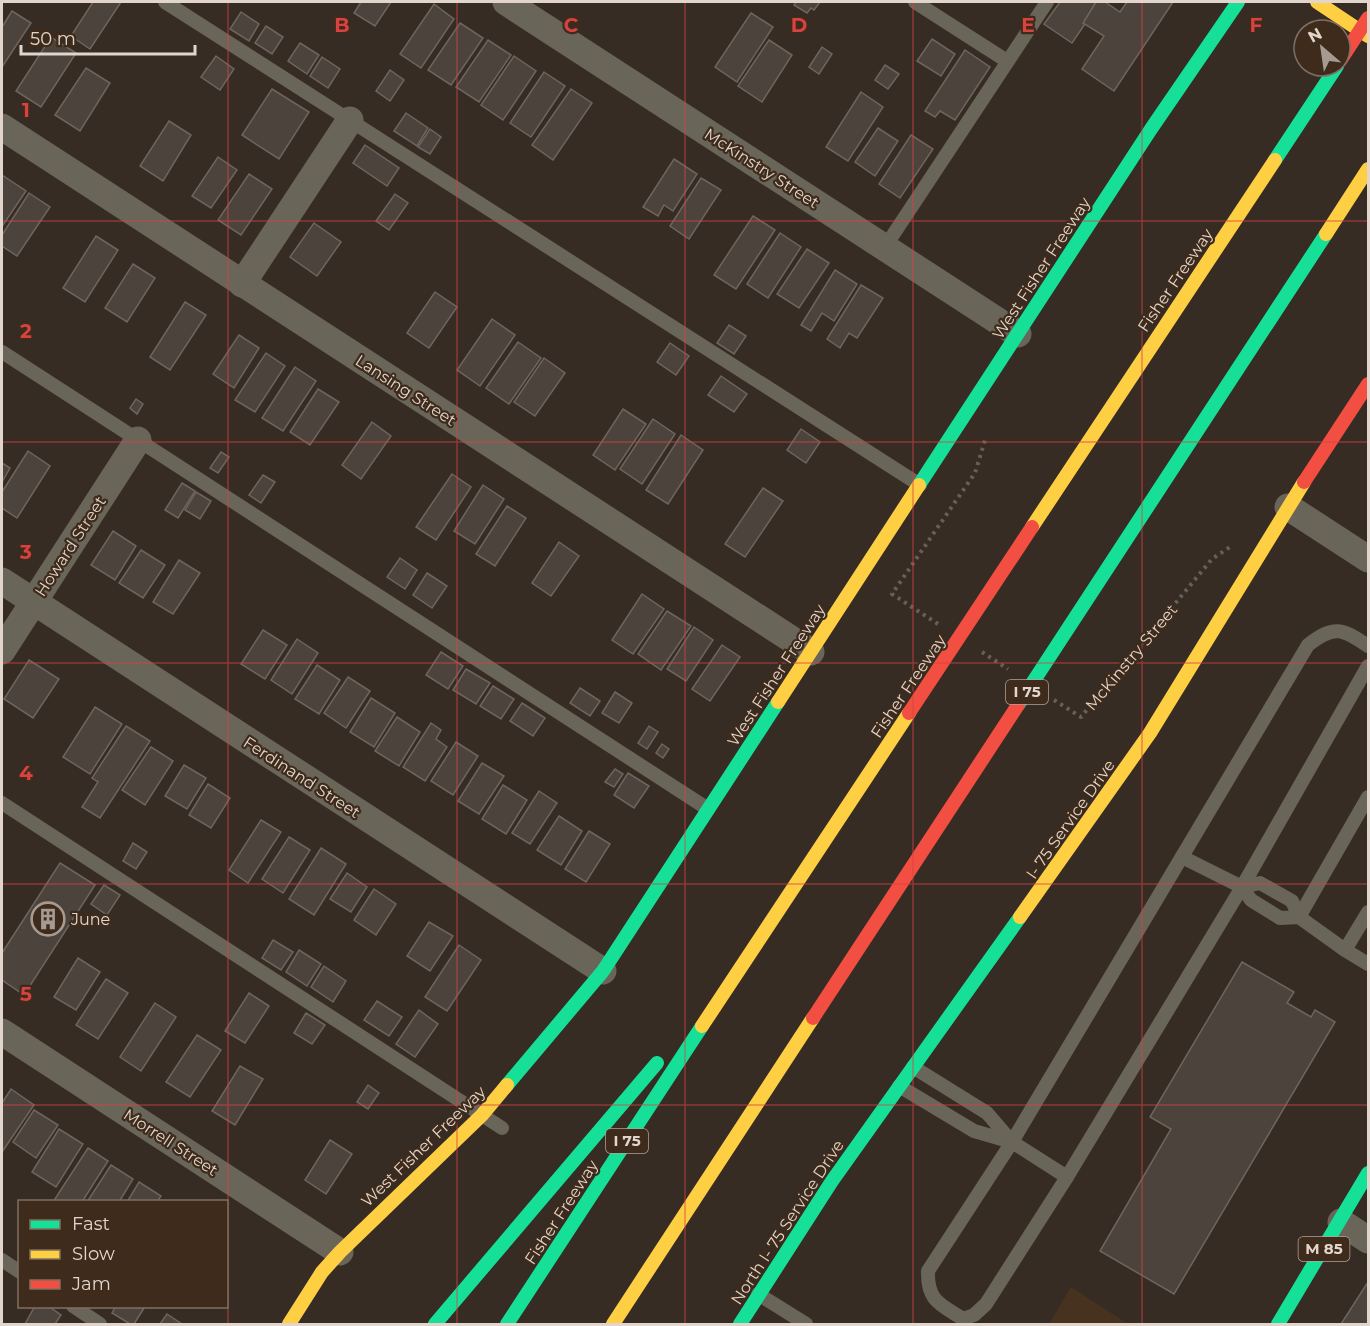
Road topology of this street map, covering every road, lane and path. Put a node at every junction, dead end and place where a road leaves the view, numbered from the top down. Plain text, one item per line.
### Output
1 (165, 2) edge
2 (506, 2) edge
3 (915, 2) edge
4 (1047, 2) edge
5 (1238, 2) edge
6 (1317, 2) edge
7 (1368, 18) edge
8 (1368, 36) edge
9 (1352, 43) edge
10 (1007, 61) junction
11 (1329, 78) edge
12 (350, 120) junction
13 (2, 127) edge
14 (1368, 169) edge
15 (885, 247) junction
16 (242, 284) junction
17 (1018, 334) junction
18 (2, 352) edge
19 (1368, 384) edge
20 (138, 440) junction
21 (975, 473) dead end
22 (920, 485) junction
23 (1288, 507) junction
24 (1212, 559) dead end
25 (1368, 559) edge
26 (2, 581) edge
27 (33, 602) junction
28 (942, 626) dead end
29 (1368, 646) edge
30 (2, 651) edge
31 (811, 652) junction
32 (982, 652) dead end
33 (1368, 666) edge
34 (1011, 672) dead end
35 (1051, 698) dead end
36 (1368, 797) edge
37 (2, 803) edge
38 (708, 809) junction
39 (1182, 857) junction
40 (1242, 887) junction
41 (1368, 912) edge
42 (1299, 916) junction
43 (1345, 950) junction
44 (747, 957) junction
45 (1368, 964) edge
46 (603, 972) junction
47 (2, 1032) edge
48 (679, 1037) dead end
49 (663, 1055) dead end
50 (913, 1067) junction
51 (899, 1086) junction
52 (482, 1115) junction
53 (502, 1128) dead end
54 (861, 1139) joint
55 (1012, 1142) junction
56 (1368, 1173) edge
57 (1067, 1177) junction
58 (1341, 1222) junction
59 (1368, 1240) edge
60 (340, 1252) junction
61 (2, 1260) edge
62 (18, 1271) edge
63 (758, 1294) junction
64 (75, 1308) edge
65 (100, 1324) edge
66 (289, 1324) edge
67 (435, 1324) edge
68 (507, 1324) edge
69 (613, 1324) edge
70 (740, 1324) edge
71 (806, 1324) edge
72 (1278, 1324) edge

1 - 12 lane
2 - 15 street, McKinstry Street
3 - 10 lane
4 - 10 lane
5 - 17 main road, West Fisher Freeway
6 - 8 main road
7 - 9 main road
10 - 15 lane
11 - 44 main road, Fisher Freeway / I 75
12 - 16 street
12 - 22 lane
13 - 16 street, Lansing Street
14 - 69 main road, I 75
15 - 17 street, McKinstry Street
16 - 31 street, Lansing Street
17 - 22 main road, West Fisher Freeway
18 - 20 lane
19 - 23 main road
20 - 27 street, Howard Street
20 - 38 lane
21 - 28 path
22 - 31 main road, West Fisher Freeway
23 - 25 street
23 - 50 main road, I- 75 Service Drive
24 - 35 path, McKinstry Street
26 - 27 street, Ferdinand Street
27 - 30 street, Howard Street
27 - 46 street, Ferdinand Street
29 - 39 lane
31 - 38 main road, West Fisher Freeway
32 - 34 path
33 - 40 lane
36 - 42 lane
37 - 52 lane
38 - 46 main road, West Fisher Freeway
39 - 40 lane
39 - 55 lane
40 - 42 lane
40 - 42 lane
40 - 57 lane
41 - 43 lane
42 - 43 lane
43 - 45 lane
44 - 48 main road
44 - 68 main road, Fisher Freeway / I 75
46 - 52 main road, West Fisher Freeway
47 - 60 street, Morrell Street
49 - 67 main road
50 - 51 main road, I- 75 Service Drive
50 - 55 lane
51 - 54 main road, I- 75 Service Drive
51 - 55 lane
52 - 53 lane
52 - 60 main road, West Fisher Freeway
54 - 63 main road, North I- 75 Service Drive
55 - 57 lane
55 - 57 lane
56 - 58 main road, M 85
58 - 59 street
58 - 72 main road, M 85
60 - 66 main road, West Fisher Freeway
61 - 62 lane
63 - 70 main road, North I- 75 Service Drive
63 - 71 lane
64 - 65 lane

